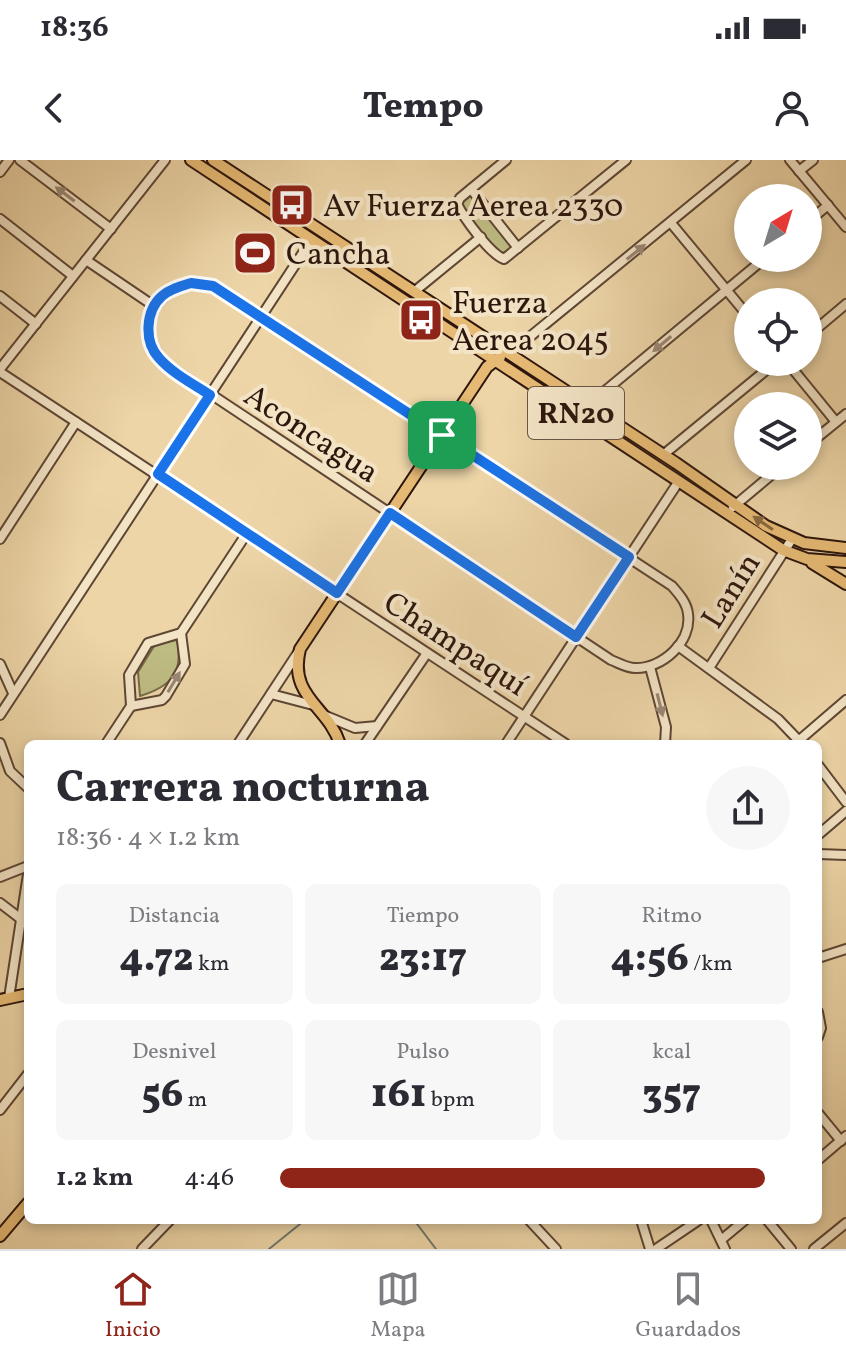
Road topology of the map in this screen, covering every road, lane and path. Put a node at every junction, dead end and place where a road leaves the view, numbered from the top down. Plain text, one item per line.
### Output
1 (9, 160) edge
2 (20, 160) edge
3 (165, 160) edge
4 (212, 160) edge
5 (506, 160) edge
6 (626, 160) edge
7 (746, 160) edge
8 (790, 160) edge
9 (813, 160) edge
10 (194, 162) edge
11 (799, 171) junction
12 (0, 172) edge
13 (471, 189) junction
14 (828, 205) junction
15 (822, 210) edge
16 (0, 219) edge
17 (671, 223) junction
18 (846, 227) edge
19 (111, 229) junction
20 (481, 237) junction
21 (312, 239) junction
22 (518, 248) junction
23 (86, 260) junction
24 (748, 272) edge
25 (73, 276) junction
26 (726, 290) junction
27 (415, 291) junction
28 (0, 296) edge
29 (734, 299) edge
30 (846, 304) edge
31 (154, 306) junction
32 (261, 317) junction
33 (36, 324) junction
34 (822, 324) edge
35 (510, 353) junction
36 (496, 359) junction
37 (0, 370) edge
38 (759, 376) edge
39 (798, 376) edge
40 (210, 395) junction
41 (588, 405) junction
42 (846, 414) edge
43 (76, 422) junction
44 (836, 422) junction
45 (822, 434) edge
46 (442, 435) junction
47 (663, 455) junction
48 (158, 474) junction
49 (765, 480) edge
50 (679, 481) junction
51 (736, 504) junction
52 (390, 513) junction
53 (727, 514) junction
54 (247, 533) junction
55 (0, 539) edge
56 (792, 539) junction
57 (846, 548) edge
58 (783, 550) junction
59 (629, 557) junction
60 (807, 559) junction
61 (846, 562) edge
62 (846, 584) edge
63 (337, 593) junction
64 (181, 633) junction
65 (576, 637) junction
66 (678, 646) junction
67 (300, 649) junction
68 (427, 653) junction
69 (0, 664) edge
70 (650, 667) junction
71 (709, 668) junction
72 (13, 693) junction
73 (271, 694) junction
74 (846, 700) edge
75 (313, 705) junction
76 (131, 706) junction
77 (0, 715) edge
78 (323, 715) junction
79 (524, 716) junction
80 (378, 726) junction
81 (109, 740) edge
82 (241, 740) edge
83 (338, 740) edge
84 (368, 740) edge
85 (509, 740) edge
86 (560, 740) edge
87 (665, 740) edge
88 (796, 740) edge
89 (802, 740) edge
90 (0, 743) edge
91 (822, 770) edge
92 (24, 784) edge
93 (846, 802) edge
94 (846, 811) edge
95 (822, 832) edge
96 (822, 854) edge
97 (846, 855) edge
98 (24, 868) edge
99 (0, 877) edge
100 (24, 900) edge
101 (0, 903) edge
102 (21, 919) junction
103 (846, 949) edge
104 (822, 957) edge
105 (5, 999) edge
106 (24, 1079) edge
107 (0, 1110) edge
108 (822, 1117) edge
109 (843, 1138) edge
110 (822, 1156) edge
111 (24, 1208) edge
112 (846, 1223) edge
113 (166, 1224) edge
114 (533, 1224) edge
115 (643, 1224) edge
116 (693, 1224) edge
117 (713, 1224) edge
118 (741, 1224) edge
119 (770, 1224) edge
120 (0, 1236) edge
121 (723, 1244) edge
122 (142, 1249) edge
123 (556, 1249) edge
124 (653, 1249) edge
125 (791, 1249) edge
126 (814, 1249) edge

1 - 12 street
19 -> 2 street
3 - 19 street
4 - 10 street
4 - 27 main road, RN20
5 - 13 street
6 - 22 street
7 - 17 street
8 - 11 street
9 - 11 street
10 - 21 main road, RN20
11 - 14 street
13 - 20 street
13 - 22 street
14 - 15 street
14 - 18 street
16 - 25 street
17 - 26 street
35 -> 17 street
19 - 23 street
20 - 22 street
20 - 27 street
21 - 32 street
21 - 36 main road, RN20
23 - 25 street
23 - 31 street
24 - 26 street
25 - 33 street
26 - 29 street
26 -> 41 street
27 - 35 main road, RN20
28 - 33 street
30 - 34 street
31 - 32 street
31 - 40 street, Aconcagua
32 - 40 street
32 - 46 street
33 - 37 street
35 - 36 main road
35 - 41 main road, RN20
36 - 46 main road
36 - 50 main road, RN20
37 - 43 street, Champaquí
38 - 47 street
39 - 44 street
40 - 48 street
40 - 52 street, Aconcagua
41 - 47 main road, RN20
42 - 44 street
43 - 48 street, Champaquí
43 - 55 street
44 - 45 street
46 - 52 main road
46 - 59 street
47 - 51 main road, RN20
48 - 54 street, Champaquí
48 - 72 street
49 - 51 street
50 - 53 main road, RN20
50 - 59 street
51 - 53 street
56 -> 51 main road, RN20
52 - 63 main road
52 - 65 street, Aconcagua
53 - 58 main road, RN20
54 - 63 street, Champaquí
54 - 64 street
56 - 57 main road, RN20
56 - 58 street, Lanín
58 - 60 main road, RN20
58 - 71 street, Lanín
59 - 65 street
59 - 66 street
60 - 61 main road, RN20
60 - 62 main road
63 - 67 main road
63 - 68 street, Champaquí
64 - 76 street
76 -> 64 street
65 - 70 street, Aconcagua
65 - 79 street
66 - 70 street
66 - 71 street
67 - 73 street
67 - 75 main road
68 - 79 street, Champaquí
68 - 80 street
69 - 72 street
70 -> 87 street
71 - 88 street
72 - 77 street
73 - 75 street
73 - 82 street
74 - 89 street
75 - 78 main road
76 - 81 street
78 - 80 street
78 - 83 main road
79 - 85 street
79 - 86 street, Champaquí
80 - 84 street
90 - 92 street
91 - 93 street
94 - 95 street
96 - 97 street
98 - 99 street
100 - 102 street
101 - 102 street
102 - 105 street
103 - 104 street
106 - 107 street
108 - 109 street
109 - 110 street
111 - 120 main road
112 - 126 street
113 - 122 street
114 - 123 street
115 - 124 street
116 - 124 street
117 - 121 street
118 - 121 street
119 - 125 street

